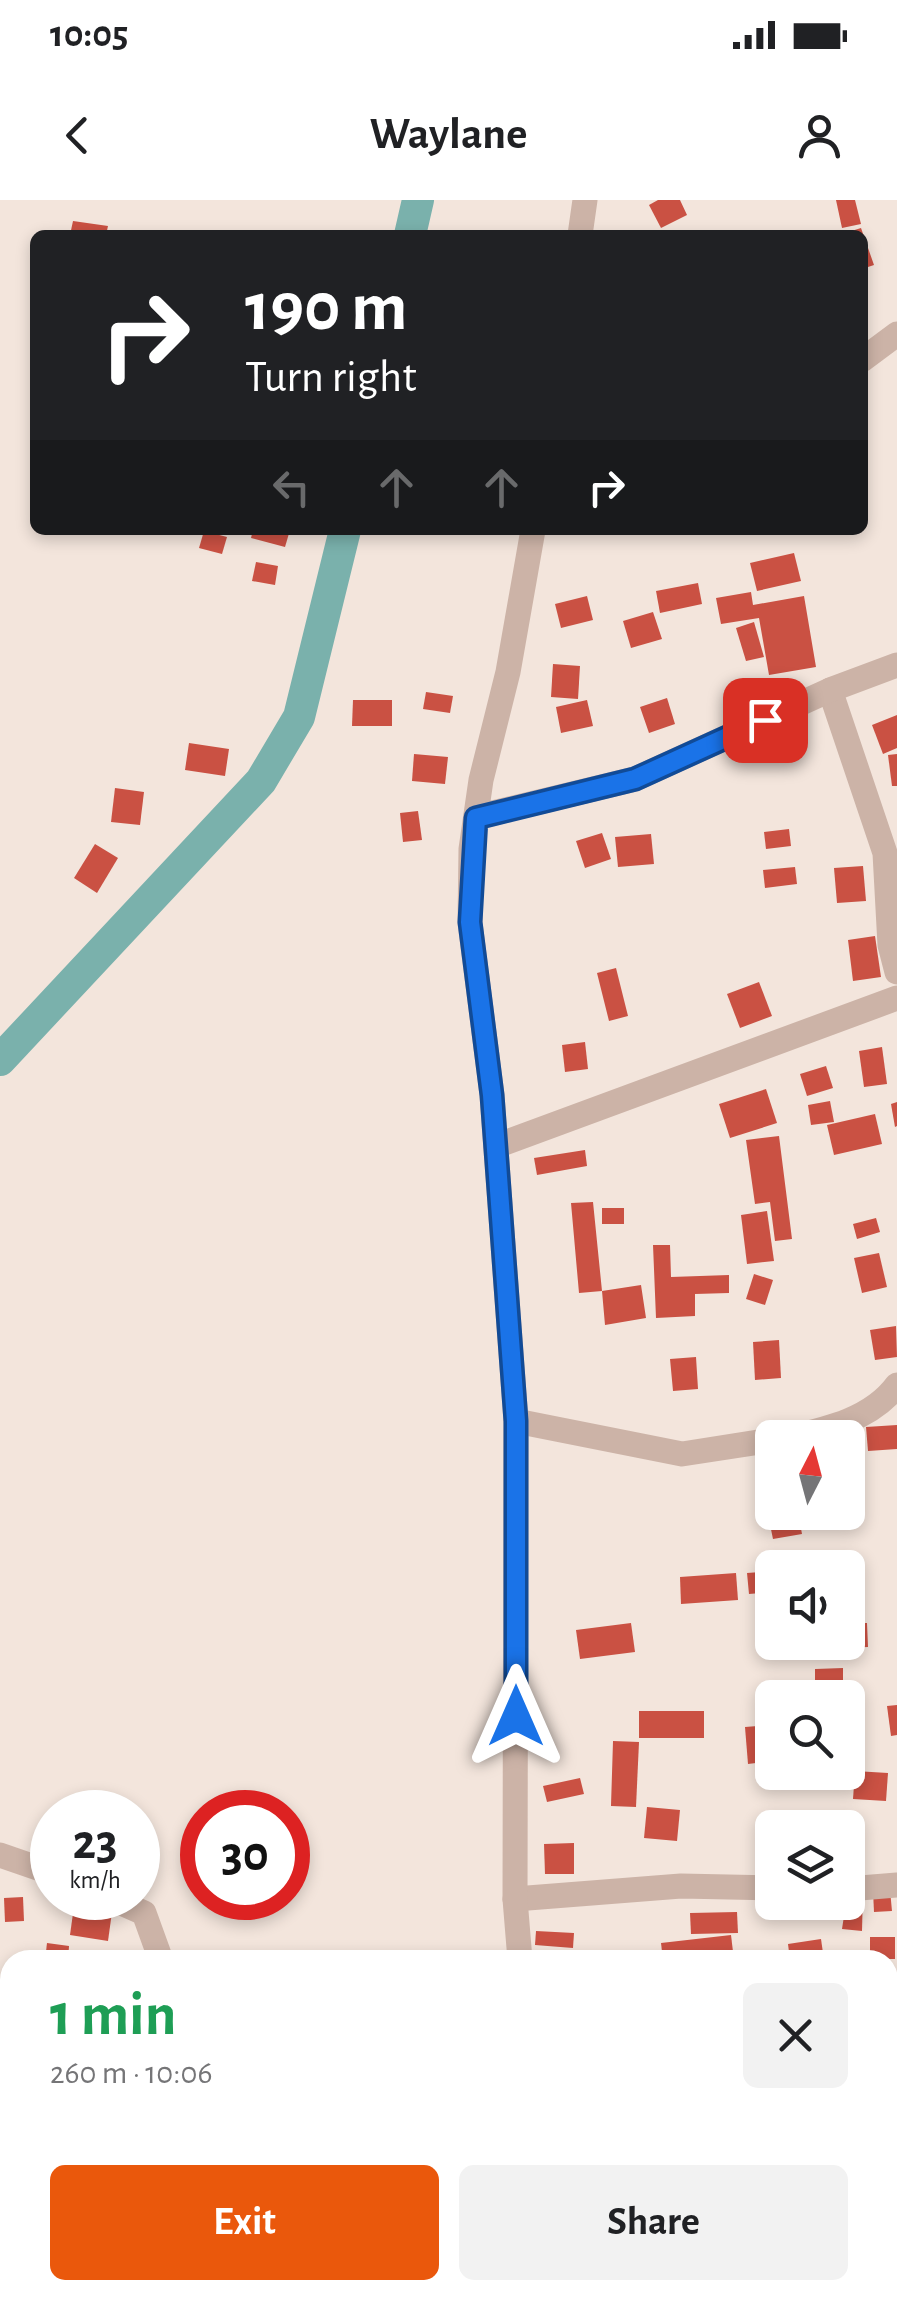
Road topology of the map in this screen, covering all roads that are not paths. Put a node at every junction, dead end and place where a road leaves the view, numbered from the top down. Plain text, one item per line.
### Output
1 (585, 200) edge
2 (581, 230) edge
3 (897, 334) edge
4 (868, 356) edge
5 (531, 535) edge
6 (897, 665) edge
7 (830, 690) junction
8 (476, 818) junction
9 (897, 972) edge
10 (897, 998) edge
11 (496, 1146) junction
12 (897, 1385) edge
13 (848, 1420) edge
14 (516, 1421) junction
15 (755, 1443) edge
16 (5, 1863) edge
17 (30, 1868) edge
18 (897, 1885) edge
19 (755, 1888) edge
20 (865, 1888) edge
21 (515, 1899) junction
22 (147, 1920) edge
23 (157, 1950) edge
24 (519, 1950) edge

1 - 2 street
3 - 4 street
5 - 8 street
6 - 7 street
7 - 8 street
7 - 9 street
8 - 11 street
10 - 11 street
11 - 14 street
12 - 13 street
14 - 15 street
14 - 21 street
16 - 17 street
18 - 20 street
19 - 21 street
21 - 24 street
22 - 23 street

